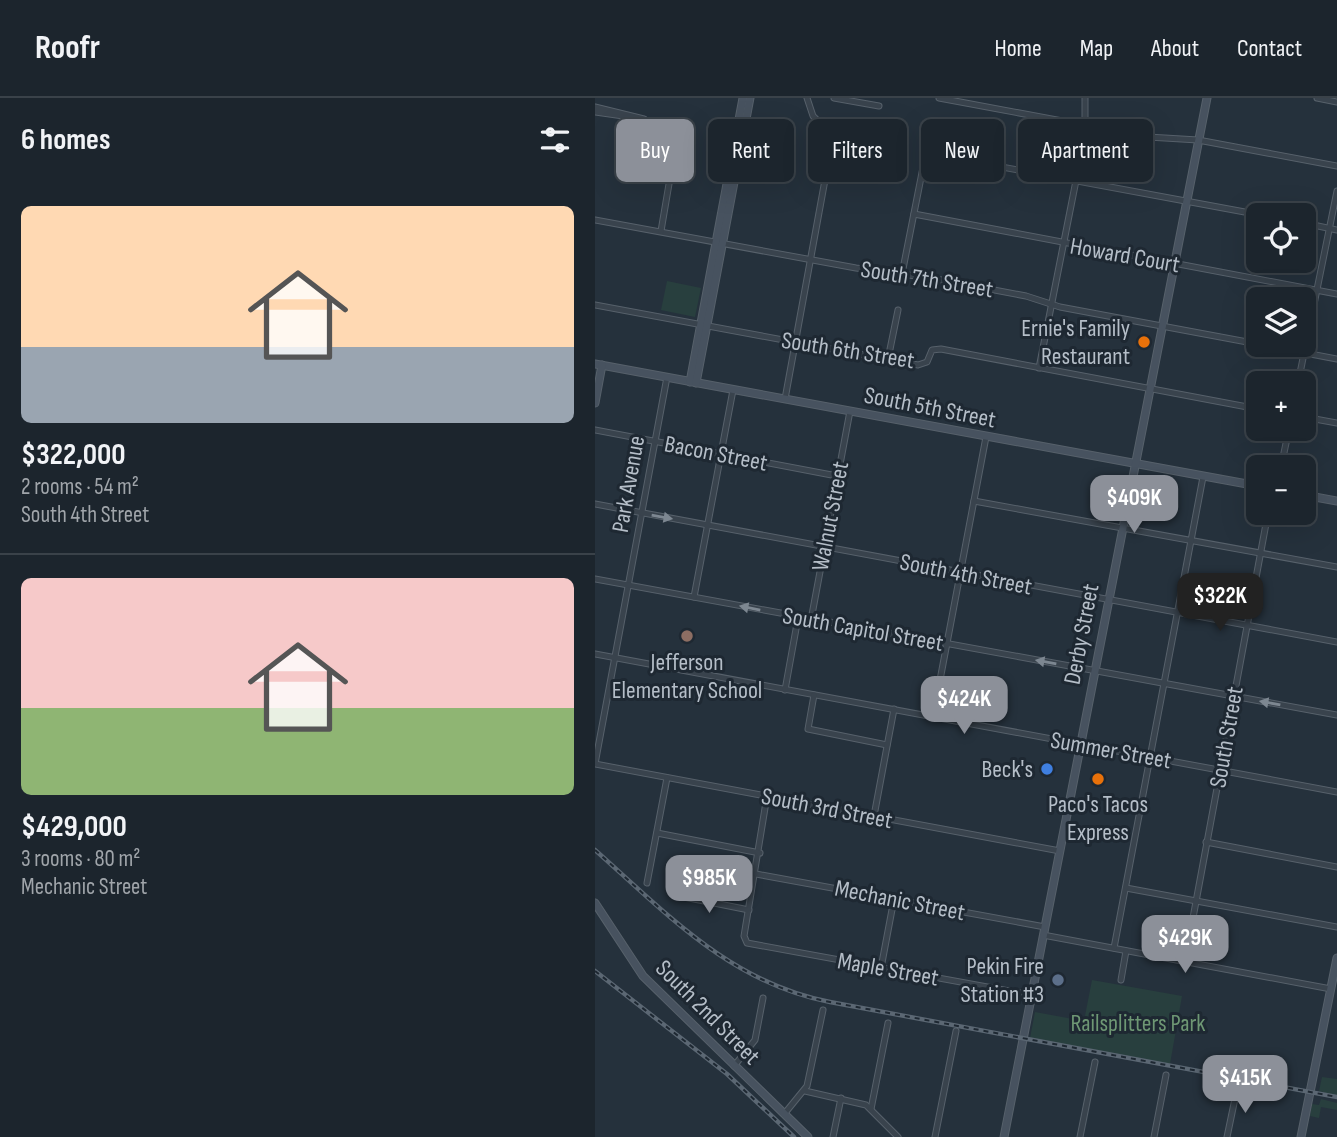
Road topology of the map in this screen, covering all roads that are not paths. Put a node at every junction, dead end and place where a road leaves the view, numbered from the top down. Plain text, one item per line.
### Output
1 (743, 98) edge
2 (750, 98) edge
3 (807, 98) edge
4 (834, 98) edge
5 (939, 98) edge
6 (1085, 98) edge
7 (1207, 98) edge
8 (1317, 98) edge
9 (1337, 102) edge
10 (879, 106) dead end
11 (595, 109) edge
12 (1049, 119) edge
13 (1086, 119) edge
14 (1153, 137) edge
15 (1198, 140) junction
16 (1337, 166) edge
17 (921, 177) edge
18 (1075, 182) edge
19 (1081, 182) edge
20 (670, 184) dead end
21 (1337, 191) edge
22 (1186, 201) junction
23 (1246, 212) edge
24 (913, 215) junction
25 (595, 220) edge
26 (1316, 225) edge
27 (1329, 228) junction
28 (1337, 230) edge
29 (661, 231) junction
30 (720, 242) junction
31 (1063, 243) junction
32 (811, 259) junction
33 (1174, 264) junction
34 (902, 274) junction
35 (1317, 290) junction
36 (1337, 294) edge
37 (1316, 295) edge
38 (1051, 304) junction
39 (595, 305) edge
40 (898, 310) dead end
41 (704, 325) junction
42 (1161, 326) junction
43 (1246, 341) edge
44 (796, 342) junction
45 (1316, 355) edge
46 (888, 359) junction
47 (1337, 359) edge
48 (599, 364) edge
49 (1039, 368) junction
50 (667, 377) junction
51 (693, 382) junction
52 (1148, 388) junction
53 (733, 390) junction
54 (785, 399) junction
55 (595, 403) edge
56 (1246, 407) edge
57 (850, 411) junction
58 (1316, 419) edge
59 (1337, 423) edge
60 (595, 430) edge
61 (986, 437) junction
62 (655, 441) junction
63 (721, 453) junction
64 (1133, 465) junction
65 (837, 476) junction
66 (1203, 477) junction
67 (1246, 484) edge
68 (1316, 497) edge
69 (974, 501) junction
70 (1337, 501) edge
71 (595, 504) edge
72 (642, 513) junction
73 (1266, 525) edge
74 (707, 526) junction
75 (1121, 528) junction
76 (1191, 541) junction
77 (824, 547) junction
78 (1260, 553) junction
79 (1337, 567) edge
80 (960, 573) junction
81 (595, 579) edge
82 (629, 586) junction
83 (694, 597) junction
84 (1107, 600) junction
85 (1177, 612) junction
86 (798, 618) junction
87 (811, 620) junction
88 (1246, 625) junction
89 (1337, 642) edge
90 (947, 645) junction
91 (595, 654) edge
92 (616, 658) junction
93 (1094, 671) junction
94 (1164, 684) junction
95 (785, 690) junction
96 (814, 695) junction
97 (1233, 696) junction
98 (894, 709) junction
99 (1337, 715) edge
100 (933, 717) junction
101 (1080, 744) junction
102 (887, 745) junction
103 (1151, 756) junction
104 (595, 764) edge
105 (1221, 770) junction
106 (667, 778) junction
107 (1337, 792) edge
108 (767, 796) junction
109 (874, 816) junction
110 (657, 833) junction
111 (1206, 842) junction
112 (1060, 851) junction
113 (760, 853) junction
114 (1337, 867) edge
115 (756, 874) junction
116 (646, 883) dead end
117 (1126, 888) junction
118 (674, 895) dead end
119 (894, 899) junction
120 (1196, 901) junction
121 (595, 903) edge
122 (749, 909) junction
123 (1337, 927) edge
124 (1044, 931) junction
125 (1114, 948) junction
126 (1126, 951) junction
127 (1337, 958) edge
128 (1185, 961) junction
129 (881, 968) junction
130 (1121, 980) dead end
131 (1331, 989) junction
132 (1032, 995) junction
133 (763, 998) dead end
134 (823, 1010) dead end
135 (888, 1023) dead end
136 (956, 1031) dead end
137 (1095, 1062) dead end
138 (734, 1066) junction
139 (1166, 1074) dead end
140 (1237, 1089) dead end
141 (805, 1091) junction
142 (841, 1098) junction
143 (871, 1109) junction
144 (785, 1113) junction
145 (809, 1137) edge
146 (833, 1137) edge
147 (898, 1137) edge
148 (935, 1137) edge
149 (1004, 1137) edge
150 (1080, 1137) edge
151 (1154, 1137) edge
152 (1227, 1137) edge
153 (1301, 1137) edge

1 - 30 main road
2 - 30 main road
3 - 32 street
4 - 10 street
5 - 12 street
6 - 13 street
7 - 15 main road, Derby Street
8 - 9 street
11 - 11 street
14 - 15 street
15 - 16 street
15 - 22 main road, Derby Street
17 - 24 street
18 - 31 street
19 - 22 street
20 - 29 street
21 - 27 street
22 - 23 street
22 - 33 main road, Derby Street
24 - 31 street, Howard Court
24 - 34 street
25 - 29 street, South 7th Street
26 - 27 street
27 - 28 street
27 - 35 street
29 - 30 street, South 7th Street
30 - 32 street, South 7th Street
30 - 41 main road
31 - 33 street, Howard Court
31 - 38 street
32 - 34 street, South 7th Street
32 - 44 street
33 - 35 street, Howard Court
33 - 42 main road, Derby Street
34 - 38 street, South 7th Street
35 - 36 street, Howard Court
35 - 37 street
38 - 42 street, South 7th Street
38 - 49 street
39 - 41 street, South 6th Street
40 - 46 street
41 - 44 street, South 6th Street
41 - 51 main road
42 - 43 street, South 7th Street
42 - 52 main road, Derby Street
44 - 46 street, South 6th Street
44 - 54 street
45 - 47 street, South 7th Street
46 - 49 street, South 6th Street
48 - 50 main road, South 5th Street
48 - 55 main road
49 - 52 street, South 6th Street
50 - 51 main road, South 5th Street
50 - 62 street, Park Avenue
51 - 53 main road, South 5th Street
52 - 56 street, South 6th Street
52 - 64 main road, Derby Street
53 - 54 main road, South 5th Street
53 - 63 street
54 - 57 main road, South 5th Street
57 - 61 main road, South 5th Street
57 - 65 street, Walnut Street
58 - 59 street
60 - 62 street, Bacon Street
61 - 64 main road, South 5th Street
61 - 69 street
62 - 63 street, Bacon Street
62 - 72 street, Park Avenue
63 - 65 street, Bacon Street
63 - 74 street
64 - 66 main road, South 5th Street
64 - 75 main road, Derby Street
65 - 77 street, Walnut Street
66 - 67 main road, South 5th Street
66 - 76 street
68 - 70 main road
69 - 75 street
69 - 80 street
71 - 72 street, South 4th Street
72 -> 74 street, South 4th Street
72 - 82 street, Park Avenue
73 - 78 street, South Street
74 - 77 street, South 4th Street
74 - 83 street
75 - 76 street
75 - 84 main road, Derby Street
76 - 78 street
76 - 85 street
77 - 80 street, South 4th Street
77 - 87 street, Walnut Street
78 - 79 street
78 - 88 street, South Street
80 - 84 street, South 4th Street
80 - 90 street
81 - 82 street, South Capitol Street
82 - 83 street, South Capitol Street
82 - 92 street, Park Avenue
86 -> 83 street, South Capitol Street
84 - 85 street, South 4th Street
84 - 93 main road, Derby Street
85 - 88 street, South 4th Street
85 - 94 street
86 - 87 street, South Capitol Street
86 - 95 street
87 - 90 street, South Capitol Street
88 - 89 street, South 4th Street
88 - 97 street, South Street
93 -> 90 street, South Capitol Street
90 - 100 street
91 - 92 street, Summer Street
92 - 95 street, Summer Street
92 - 104 street, Park Avenue
93 - 94 street, South Capitol Street
93 - 101 main road, Derby Street
94 - 97 street, South Capitol Street
94 - 103 street
95 - 96 street, Summer Street
96 - 98 street, Summer Street
96 - 102 street
99 -> 97 street, South Capitol Street
97 - 105 street, South Street
98 - 100 street, Summer Street
98 - 102 street
100 - 101 street, Summer Street
101 - 103 street, Summer Street
101 - 112 main road, Derby Street
102 - 109 street
103 - 105 street, Summer Street
103 - 117 street
104 - 106 street, South 3rd Street
105 - 107 street, Summer Street
105 - 111 street, South Street
106 - 108 street, South 3rd Street
106 - 110 street
108 - 109 street, South 3rd Street
108 - 113 street
109 - 112 street, South 3rd Street
110 - 113 street
110 - 116 street
111 - 114 street
111 - 120 street, South Street
112 - 124 main road, Derby Street
113 - 115 street
115 - 119 street, Mechanic Street
115 - 122 street
117 - 120 street
117 - 125 street
118 - 122 street
119 - 124 street, Mechanic Street
119 - 129 street
120 - 123 street
120 - 128 street, South Street
121 - 138 main road, South 2nd Street
122 - 129 street, Maple Street
124 - 125 street, Mechanic Street
124 - 132 main road, Derby Street
125 - 126 street, Mechanic Street
126 - 128 street, Mechanic Street
126 - 130 street
127 - 131 main road
128 - 131 street, Mechanic Street
129 - 132 street, Maple Street
131 - 153 main road
132 - 149 main road, Derby Street
133 - 138 street
134 - 141 street
135 - 143 street
136 - 148 street
137 - 150 street
138 - 144 main road, South 2nd Street
139 - 151 street
140 - 152 street
141 - 142 street
141 - 144 street
142 - 143 street
142 - 146 street
143 - 147 street
144 - 145 main road, South 2nd Street

